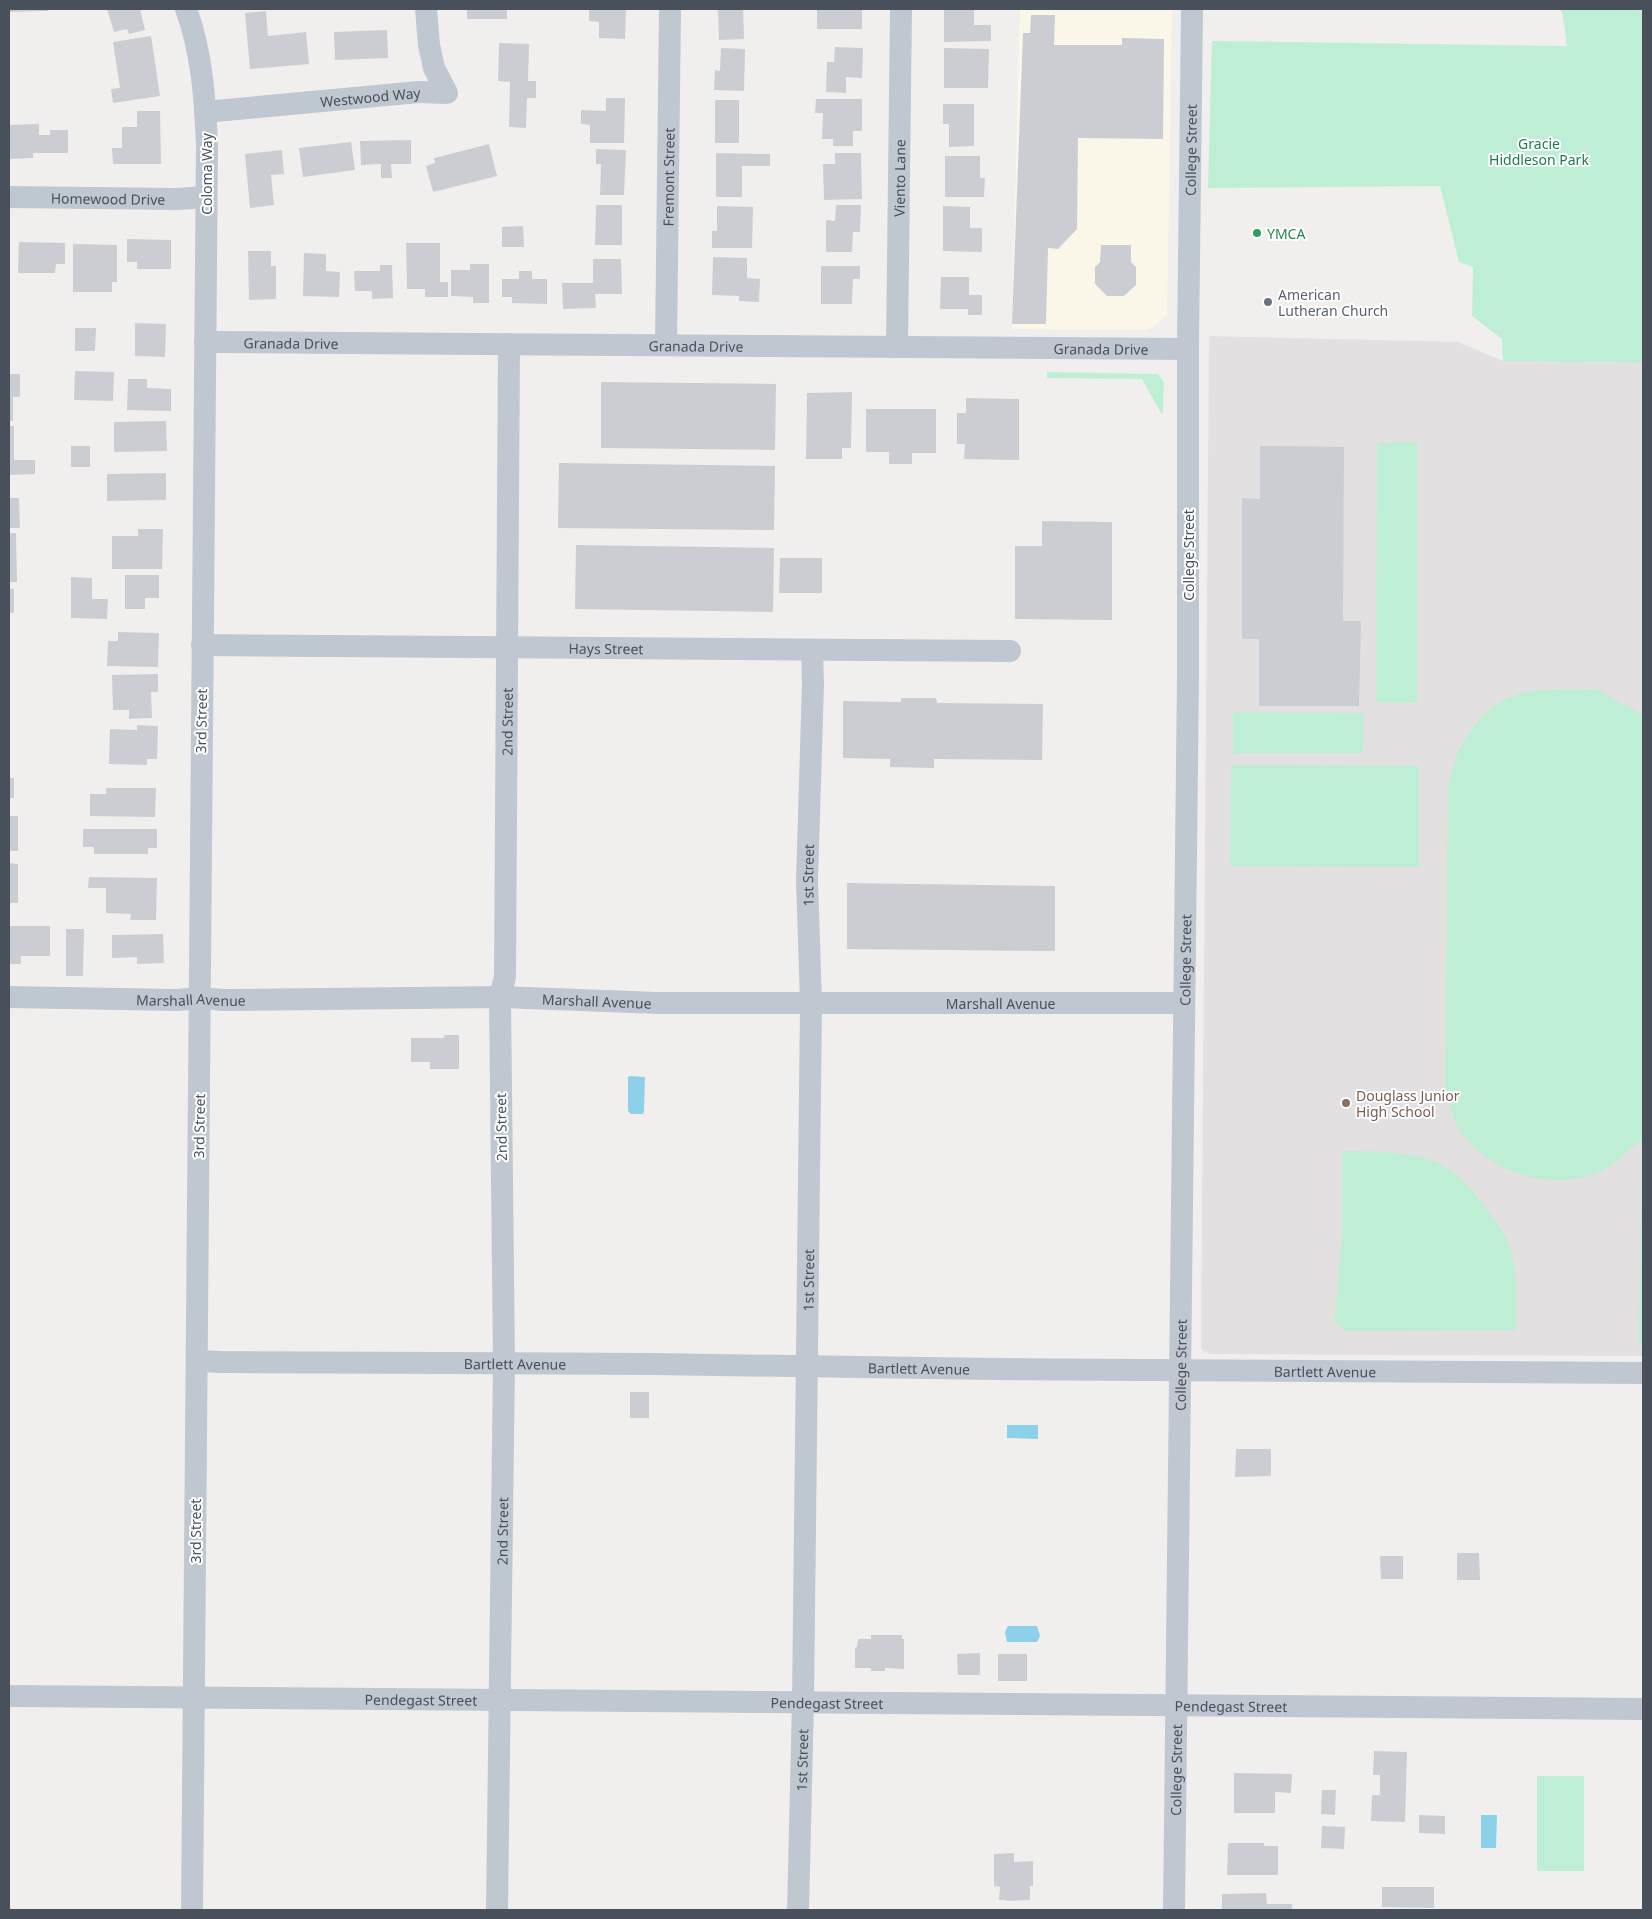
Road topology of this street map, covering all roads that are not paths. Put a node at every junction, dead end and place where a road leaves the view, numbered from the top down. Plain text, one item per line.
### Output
1 (186, 9) edge
2 (426, 9) edge
3 (670, 9) edge
4 (901, 9) edge
5 (1192, 9) edge
6 (206, 112) junction
7 (9, 197) edge
8 (206, 197) junction
9 (205, 342) junction
10 (509, 344) junction
11 (666, 345) junction
12 (896, 347) junction
13 (1188, 349) junction
14 (202, 645) junction
15 (508, 646) junction
16 (812, 650) junction
17 (1010, 651) dead end
18 (9, 997) edge
19 (500, 997) junction
20 (200, 998) junction
21 (811, 1003) junction
22 (1184, 1003) junction
23 (197, 1361) junction
24 (504, 1363) junction
25 (807, 1366) junction
26 (1180, 1370) junction
27 (1643, 1373) edge
28 (9, 1696) edge
29 (194, 1698) junction
30 (499, 1700) junction
31 (804, 1702) junction
32 (1176, 1705) junction
33 (1643, 1709) edge
34 (192, 1910) edge
35 (497, 1910) edge
36 (798, 1910) edge
37 (1174, 1910) edge

1 - 6 street, Coloma Way
2 - 6 street, Westwood Way
3 - 11 street, Fremont Street
4 - 12 street, Viento Lane
5 - 13 street, College Street
6 - 8 street, Coloma Way
7 - 8 street, Homewood Drive
8 - 9 street, Coloma Way
9 - 10 street, Granada Drive
9 - 14 street, 3rd Street
10 - 11 street, Granada Drive
10 - 15 street, 2nd Street
11 - 12 street, Granada Drive
12 - 13 street, Granada Drive
13 - 22 street, College Street
14 - 15 street, Hays Street
14 - 20 street, 3rd Street
15 - 16 street, Hays Street
15 - 19 street, 2nd Street
16 - 17 street, Hays Street
16 - 21 street, 1st Street
18 - 20 street, Marshall Avenue
19 - 20 street, Marshall Avenue
19 - 21 street, Marshall Avenue
19 - 24 street, 2nd Street
20 - 23 street, 3rd Street
21 - 22 street, Marshall Avenue
21 - 25 street, 1st Street
22 - 26 street, College Street
23 - 24 street, Bartlett Avenue
23 - 29 street, 3rd Street
24 - 25 street, Bartlett Avenue
24 - 30 street, 2nd Street
25 - 26 street, Bartlett Avenue
25 - 31 street, 1st Street
26 - 27 street, Bartlett Avenue
26 - 32 street, College Street
28 - 29 street, Pendegast Street
29 - 30 street, Pendegast Street
29 - 34 street, 3rd Street
30 - 31 street, Pendegast Street
30 - 35 street, 2nd Street
31 - 32 street, Pendegast Street
31 - 36 street, 1st Street
32 - 33 street, Pendegast Street
32 - 37 street, College Street

